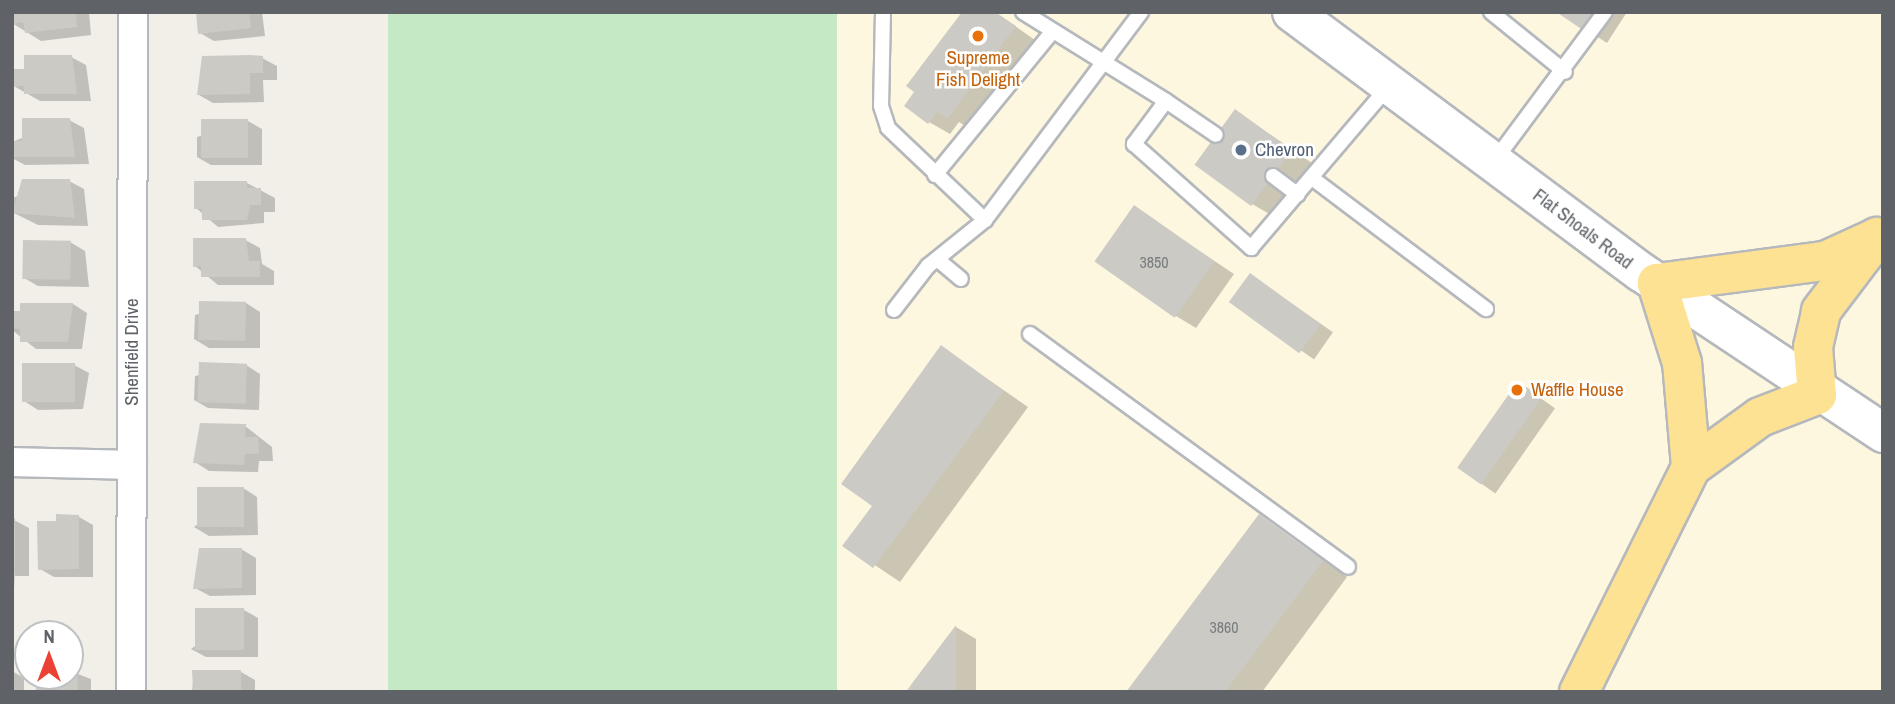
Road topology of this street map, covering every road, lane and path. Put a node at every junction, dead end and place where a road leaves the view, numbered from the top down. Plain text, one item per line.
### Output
1 (133, 12) edge
2 (883, 12) edge
3 (1023, 12) edge
4 (1141, 12) edge
5 (1293, 12) edge
6 (1491, 12) edge
7 (1605, 12) edge
8 (1052, 32) junction
9 (1102, 66) junction
10 (1565, 72) junction
11 (1390, 85) junction
12 (1166, 101) junction
13 (1216, 135) dead end
14 (1493, 162) junction
15 (935, 175) junction
16 (1273, 176) dead end
17 (1312, 178) junction
18 (1298, 195) junction
19 (985, 220) junction
20 (1880, 235) edge
21 (937, 259) junction
22 (961, 279) dead end
23 (1657, 283) junction
24 (1486, 309) dead end
25 (894, 310) dead end
26 (1030, 334) dead end
27 (1817, 395) junction
28 (1883, 433) edge
29 (12, 462) edge
30 (132, 465) junction
31 (1691, 467) junction
32 (1348, 567) dead end
33 (131, 692) edge
34 (1579, 692) edge

1 - 30 street, Shenfield Drive
2 - 15 lane
3 - 8 lane
4 - 9 lane
5 - 11 street, Flat Shoals Road
6 - 10 lane
7 - 10 lane
8 - 9 lane
8 - 15 lane
9 - 12 lane
9 - 19 lane
10 - 14 lane
11 - 14 street, Flat Shoals Road
11 - 17 lane
12 - 13 lane
12 - 18 lane
14 - 23 street, Flat Shoals Road
15 - 19 lane
16 - 18 lane
17 - 18 lane
17 - 24 lane
19 - 21 lane
20 - 23 highway
20 - 27 highway
21 - 22 lane
21 - 25 lane
23 - 27 street, Flat Shoals Road
23 - 31 highway
26 - 32 lane
27 - 28 street, Flat Shoals Road
27 - 31 highway
29 - 30 street
30 - 33 street, Shenfield Drive
31 - 34 highway

